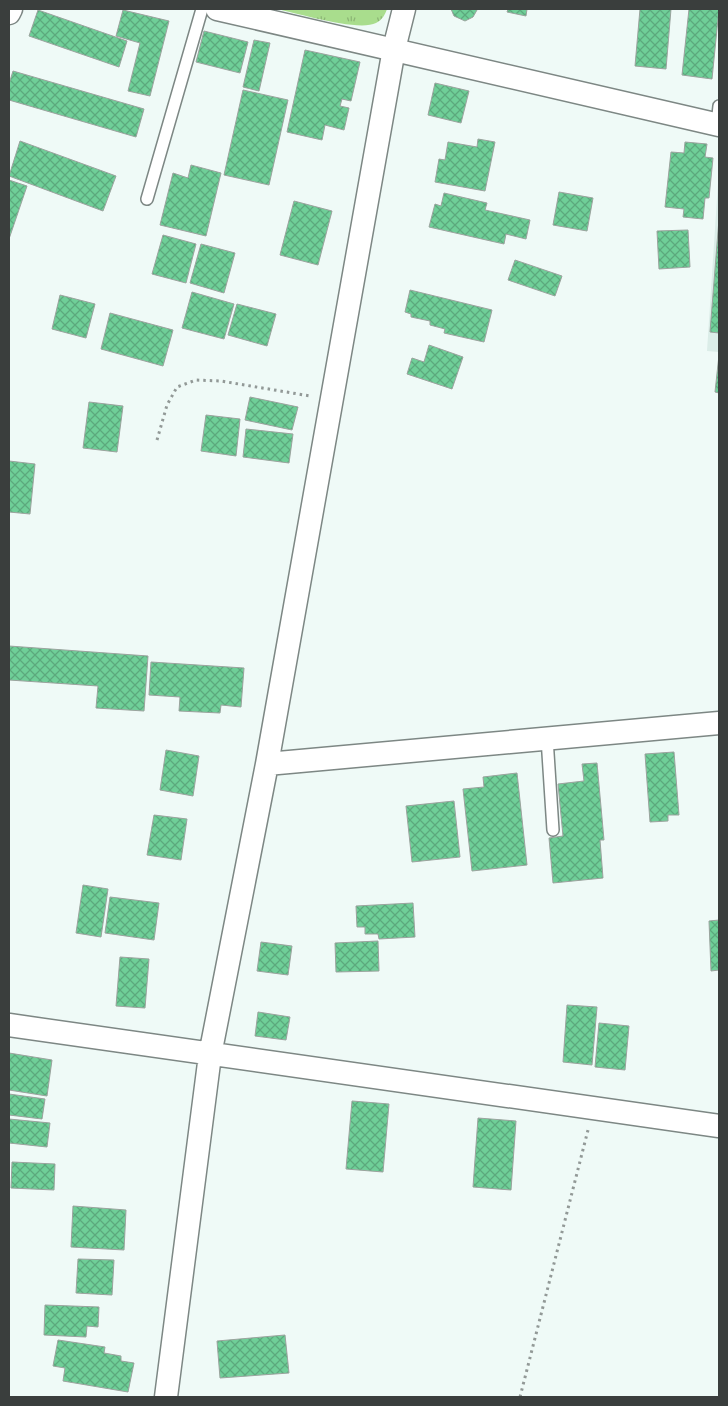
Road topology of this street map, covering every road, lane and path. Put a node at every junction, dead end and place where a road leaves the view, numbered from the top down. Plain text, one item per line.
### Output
1 (11, 9) edge
2 (202, 9) edge
3 (218, 9) edge
4 (404, 9) edge
5 (9, 13) edge
6 (394, 49) junction
7 (718, 118) edge
8 (147, 199) dead end
9 (332, 400) junction
10 (157, 440) dead end
11 (719, 722) edge
12 (547, 738) junction
13 (268, 764) junction
14 (553, 830) dead end
15 (9, 1025) edge
16 (210, 1055) junction
17 (593, 1110) junction
18 (719, 1126) edge
19 (166, 1397) edge
20 (520, 1397) edge

1 - 5 street
2 - 8 lane
3 - 6 street
4 - 6 street
6 - 7 street
6 - 9 street
9 - 10 path
9 - 13 street
11 - 12 street
12 - 13 street
12 - 14 lane
13 - 16 street
15 - 16 street
16 - 17 street
16 - 19 street
17 - 18 street
17 - 20 path

